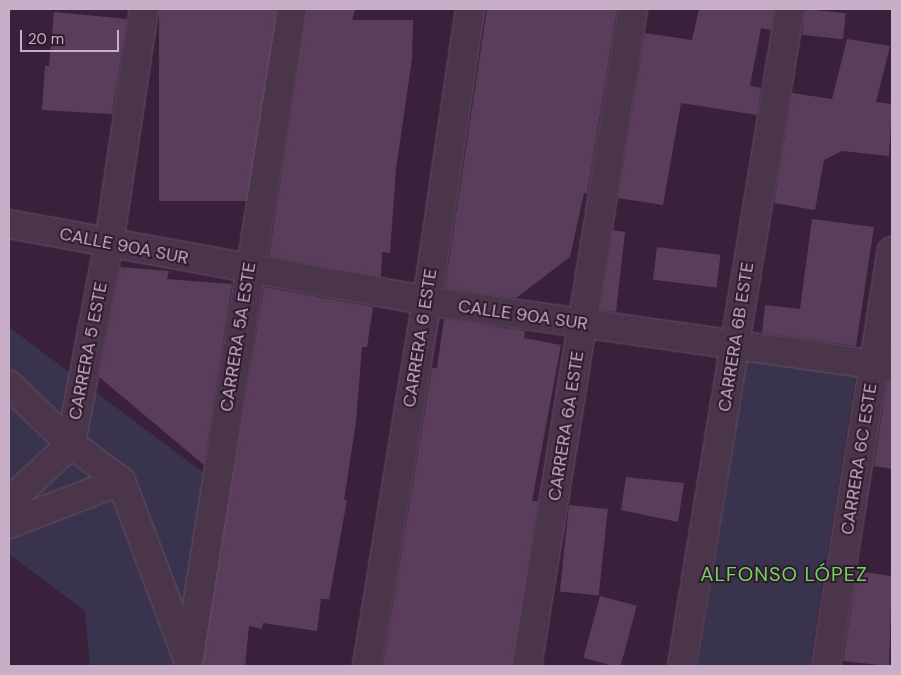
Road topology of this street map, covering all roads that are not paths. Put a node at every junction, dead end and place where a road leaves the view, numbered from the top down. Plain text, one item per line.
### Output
1 (144, 9) edge
2 (292, 9) edge
3 (470, 9) edge
4 (633, 9) edge
5 (790, 9) edge
6 (9, 224) edge
7 (109, 242) junction
8 (892, 251) edge
9 (248, 269) junction
10 (427, 301) junction
11 (582, 323) junction
12 (735, 345) junction
13 (883, 366) edge
14 (9, 386) edge
15 (71, 444) junction
16 (121, 481) junction
17 (9, 502) edge
18 (9, 524) edge
19 (188, 663) edge
20 (367, 666) edge
21 (527, 666) edge
22 (682, 666) edge
23 (826, 666) edge

1 - 7 street, CARRERA 5 ESTE
2 - 9 street, CARRERA 5A ESTE
3 - 10 street, CARRERA 6 ESTE
4 - 11 street, CARRERA 6A ESTE
5 - 12 street, CARRERA 6B ESTE
6 - 7 street, CALLE 90A SUR
7 - 9 street, CALLE 90A SUR
7 - 15 street, CARRERA 5 ESTE
8 - 13 street, CARRERA 6C ESTE
9 - 10 street, CALLE 90A SUR
9 - 19 street, CARRERA 5A ESTE
10 - 11 street, CALLE 90A SUR
10 - 20 street, CARRERA 6 ESTE
11 - 12 street, CALLE 90A SUR
11 - 21 street, CARRERA 6A ESTE
12 - 13 street, CALLE 90A SUR
12 - 22 street, CARRERA 6B ESTE
13 - 23 street, CARRERA 6C ESTE
14 - 15 street
15 - 16 street, CARRERA 5 ESTE
15 - 17 street
16 - 18 street
16 - 19 street

